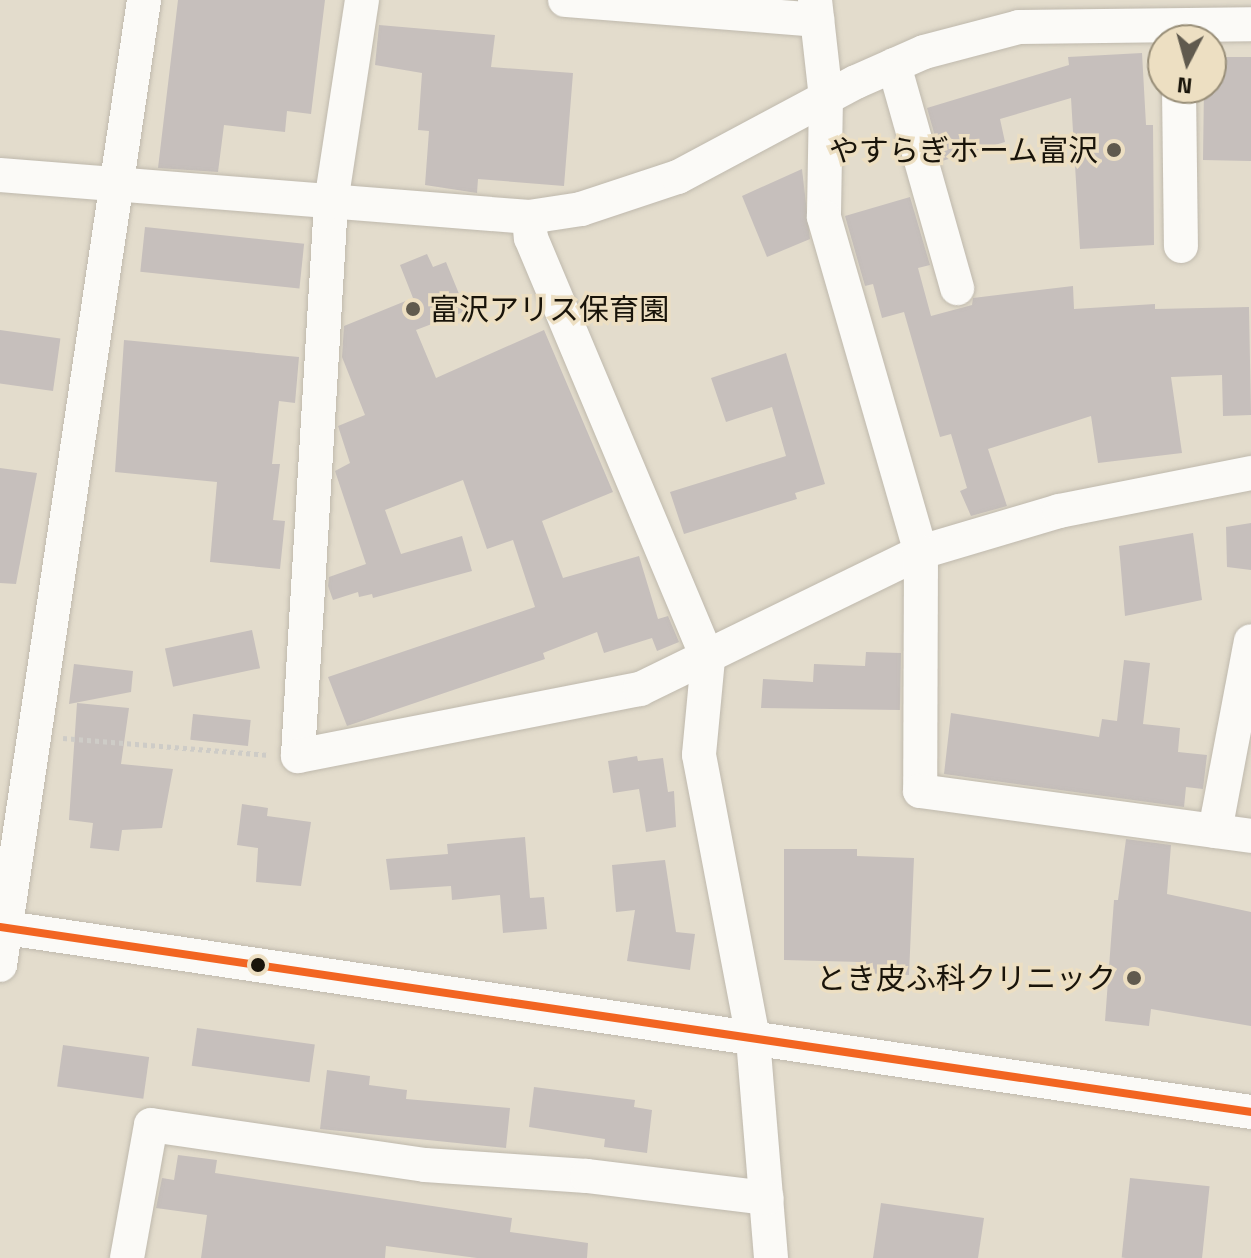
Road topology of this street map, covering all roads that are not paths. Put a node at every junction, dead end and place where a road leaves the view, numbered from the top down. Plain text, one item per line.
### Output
1 (144, 0) edge
2 (362, 0) edge
3 (565, 0) edge
4 (816, 10) edge
5 (1251, 24) edge
6 (1227, 27) edge
7 (1147, 32) edge
8 (894, 65) junction
9 (826, 98) junction
10 (1179, 104) edge
11 (0, 175) edge
12 (116, 186) junction
13 (331, 203) junction
14 (529, 217) junction
15 (1181, 246) dead end
16 (957, 288) dead end
17 (1251, 473) edge
18 (921, 552) junction
19 (1251, 641) edge
20 (708, 659) junction
21 (1215, 831) junction
22 (1251, 836) edge
23 (3, 927) edge
24 (0, 965) edge
25 (753, 1039) junction
26 (1251, 1112) edge
27 (767, 1198) junction
28 (127, 1258) edge
29 (771, 1258) edge

1 - 12 street
2 - 13 street
3 - 4 street
4 - 9 street
5 - 6 street
7 - 8 street
8 - 9 street
8 - 16 street
9 - 14 street
9 - 18 street
10 - 15 street
11 - 12 street
12 - 13 street
12 - 23 street
13 - 14 street
13 - 20 street
14 - 20 street
17 - 18 street
18 - 20 street
18 - 21 street
19 - 21 street
20 - 25 street
21 - 22 street
23 - 24 street
23 - 25 street
25 - 26 street
25 - 27 street
27 - 28 street
27 - 29 street

